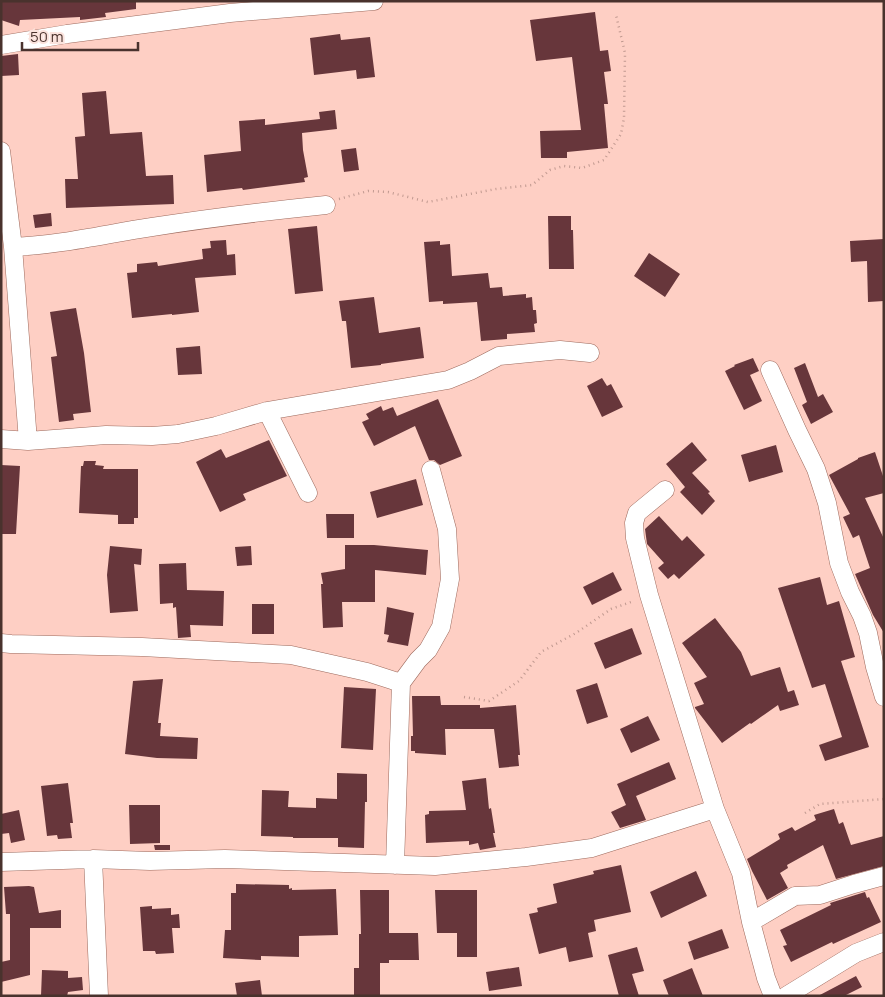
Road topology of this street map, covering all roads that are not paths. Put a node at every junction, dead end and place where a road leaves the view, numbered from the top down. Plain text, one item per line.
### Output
1 (374, 1) edge
2 (1, 45) edge
3 (1, 151) edge
4 (331, 202) road end
5 (13, 247) junction
6 (590, 353) dead end
7 (770, 370) dead end
8 (267, 411) junction
9 (1, 439) edge
10 (28, 441) junction
11 (431, 470) dead end
12 (665, 490) dead end
13 (308, 494) dead end
14 (1, 643) edge
15 (400, 683) junction
16 (884, 697) edge
17 (715, 809) junction
18 (93, 859) junction
19 (1, 862) edge
20 (395, 865) junction
21 (884, 876) edge
22 (751, 922) junction
23 (884, 942) edge
24 (98, 996) edge
25 (773, 996) edge
26 (786, 996) edge

1 - 2 street
3 - 5 street
4 - 5 street
5 - 10 street
6 - 8 street
7 - 16 street
8 - 10 street
8 - 13 street
9 - 10 street
11 - 15 street
12 - 17 street
14 - 15 street
15 - 20 street
17 - 20 street
17 - 22 street
18 - 19 street
18 - 20 street
18 - 24 street
21 - 22 street
22 - 25 street
23 - 26 street

